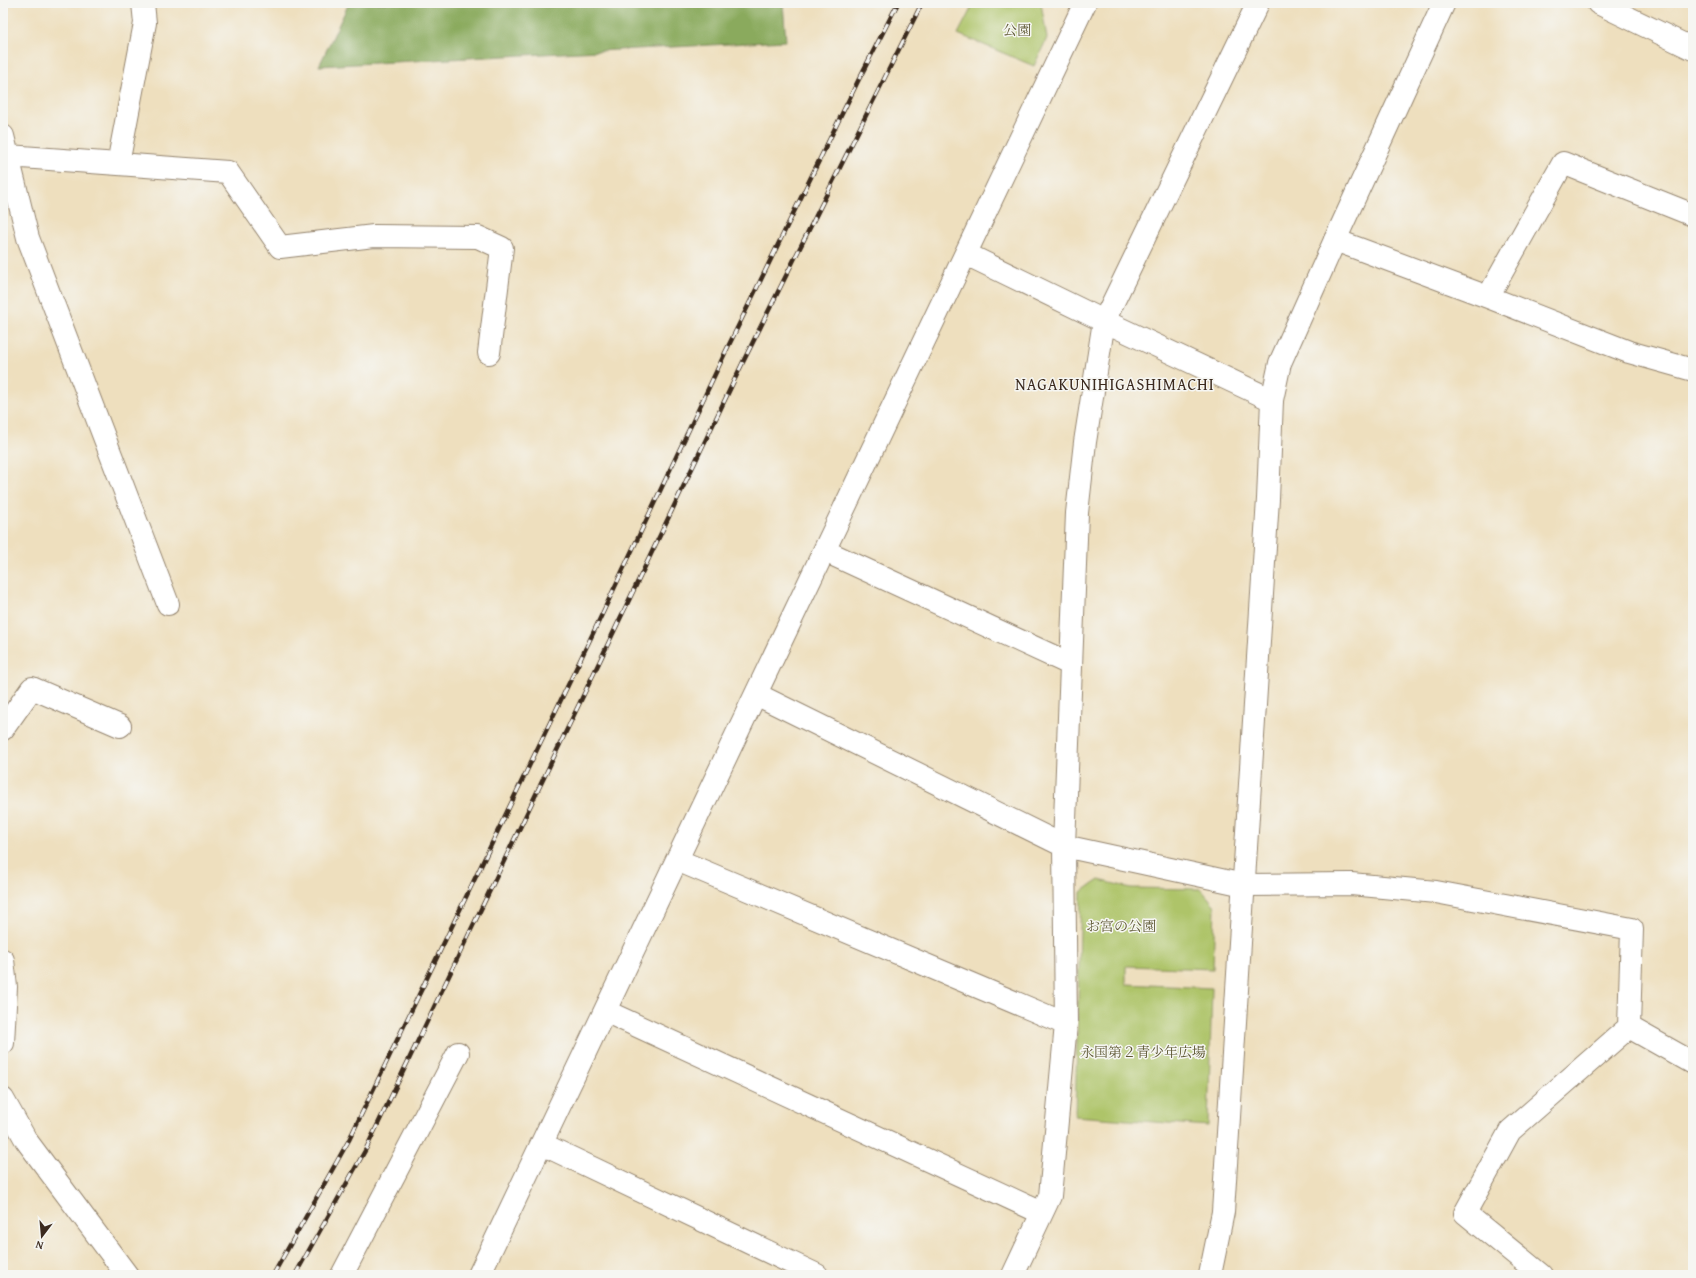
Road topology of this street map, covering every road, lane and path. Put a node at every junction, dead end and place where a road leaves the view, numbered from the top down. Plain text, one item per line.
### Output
1 (144, 3) edge
2 (1085, 3) edge
3 (1258, 3) edge
4 (1444, 3) edge
5 (1598, 3) edge
6 (1693, 49) edge
7 (6, 146) edge
8 (118, 164) junction
9 (1693, 215) edge
10 (1335, 240) junction
11 (966, 254) junction
12 (1488, 297) junction
13 (1104, 321) junction
14 (489, 353) dead end
15 (1693, 370) edge
16 (1272, 400) junction
17 (825, 552) junction
18 (168, 604) dead end
19 (1070, 664) junction
20 (756, 694) junction
21 (120, 726) dead end
22 (3, 730) edge
23 (1064, 846) junction
24 (677, 860) junction
25 (1244, 885) junction
26 (3, 960) edge
27 (605, 1011) junction
28 (1066, 1024) junction
29 (1629, 1027) junction
30 (3, 1043) edge
31 (458, 1053) dead end
32 (1693, 1063) edge
33 (3, 1099) edge
34 (542, 1144) junction
35 (1042, 1213) junction
36 (128, 1275) edge
37 (342, 1275) edge
38 (479, 1275) edge
39 (817, 1275) edge
40 (1013, 1275) edge
41 (1210, 1275) edge
42 (1541, 1275) edge

1 - 8 street
2 - 11 street
3 - 13 street
4 - 10 street
5 - 6 street
7 - 8 street
7 - 18 street
8 - 14 street
9 - 12 street
10 - 12 street
10 - 16 street
11 - 13 street
11 - 17 street
12 - 15 street
13 - 16 street
13 - 19 street
16 - 25 street
17 - 19 street
17 - 20 street
19 - 23 street
20 - 23 street
20 - 24 street
21 - 22 street
23 - 25 street
23 - 28 street
24 - 27 street
24 - 28 street
25 - 29 street
25 - 41 street
26 - 30 street
27 - 34 street
27 - 35 street
28 - 35 street
29 - 32 street
29 - 42 street
31 - 37 street
33 - 36 street
34 - 38 street
34 - 39 street
35 - 40 street

